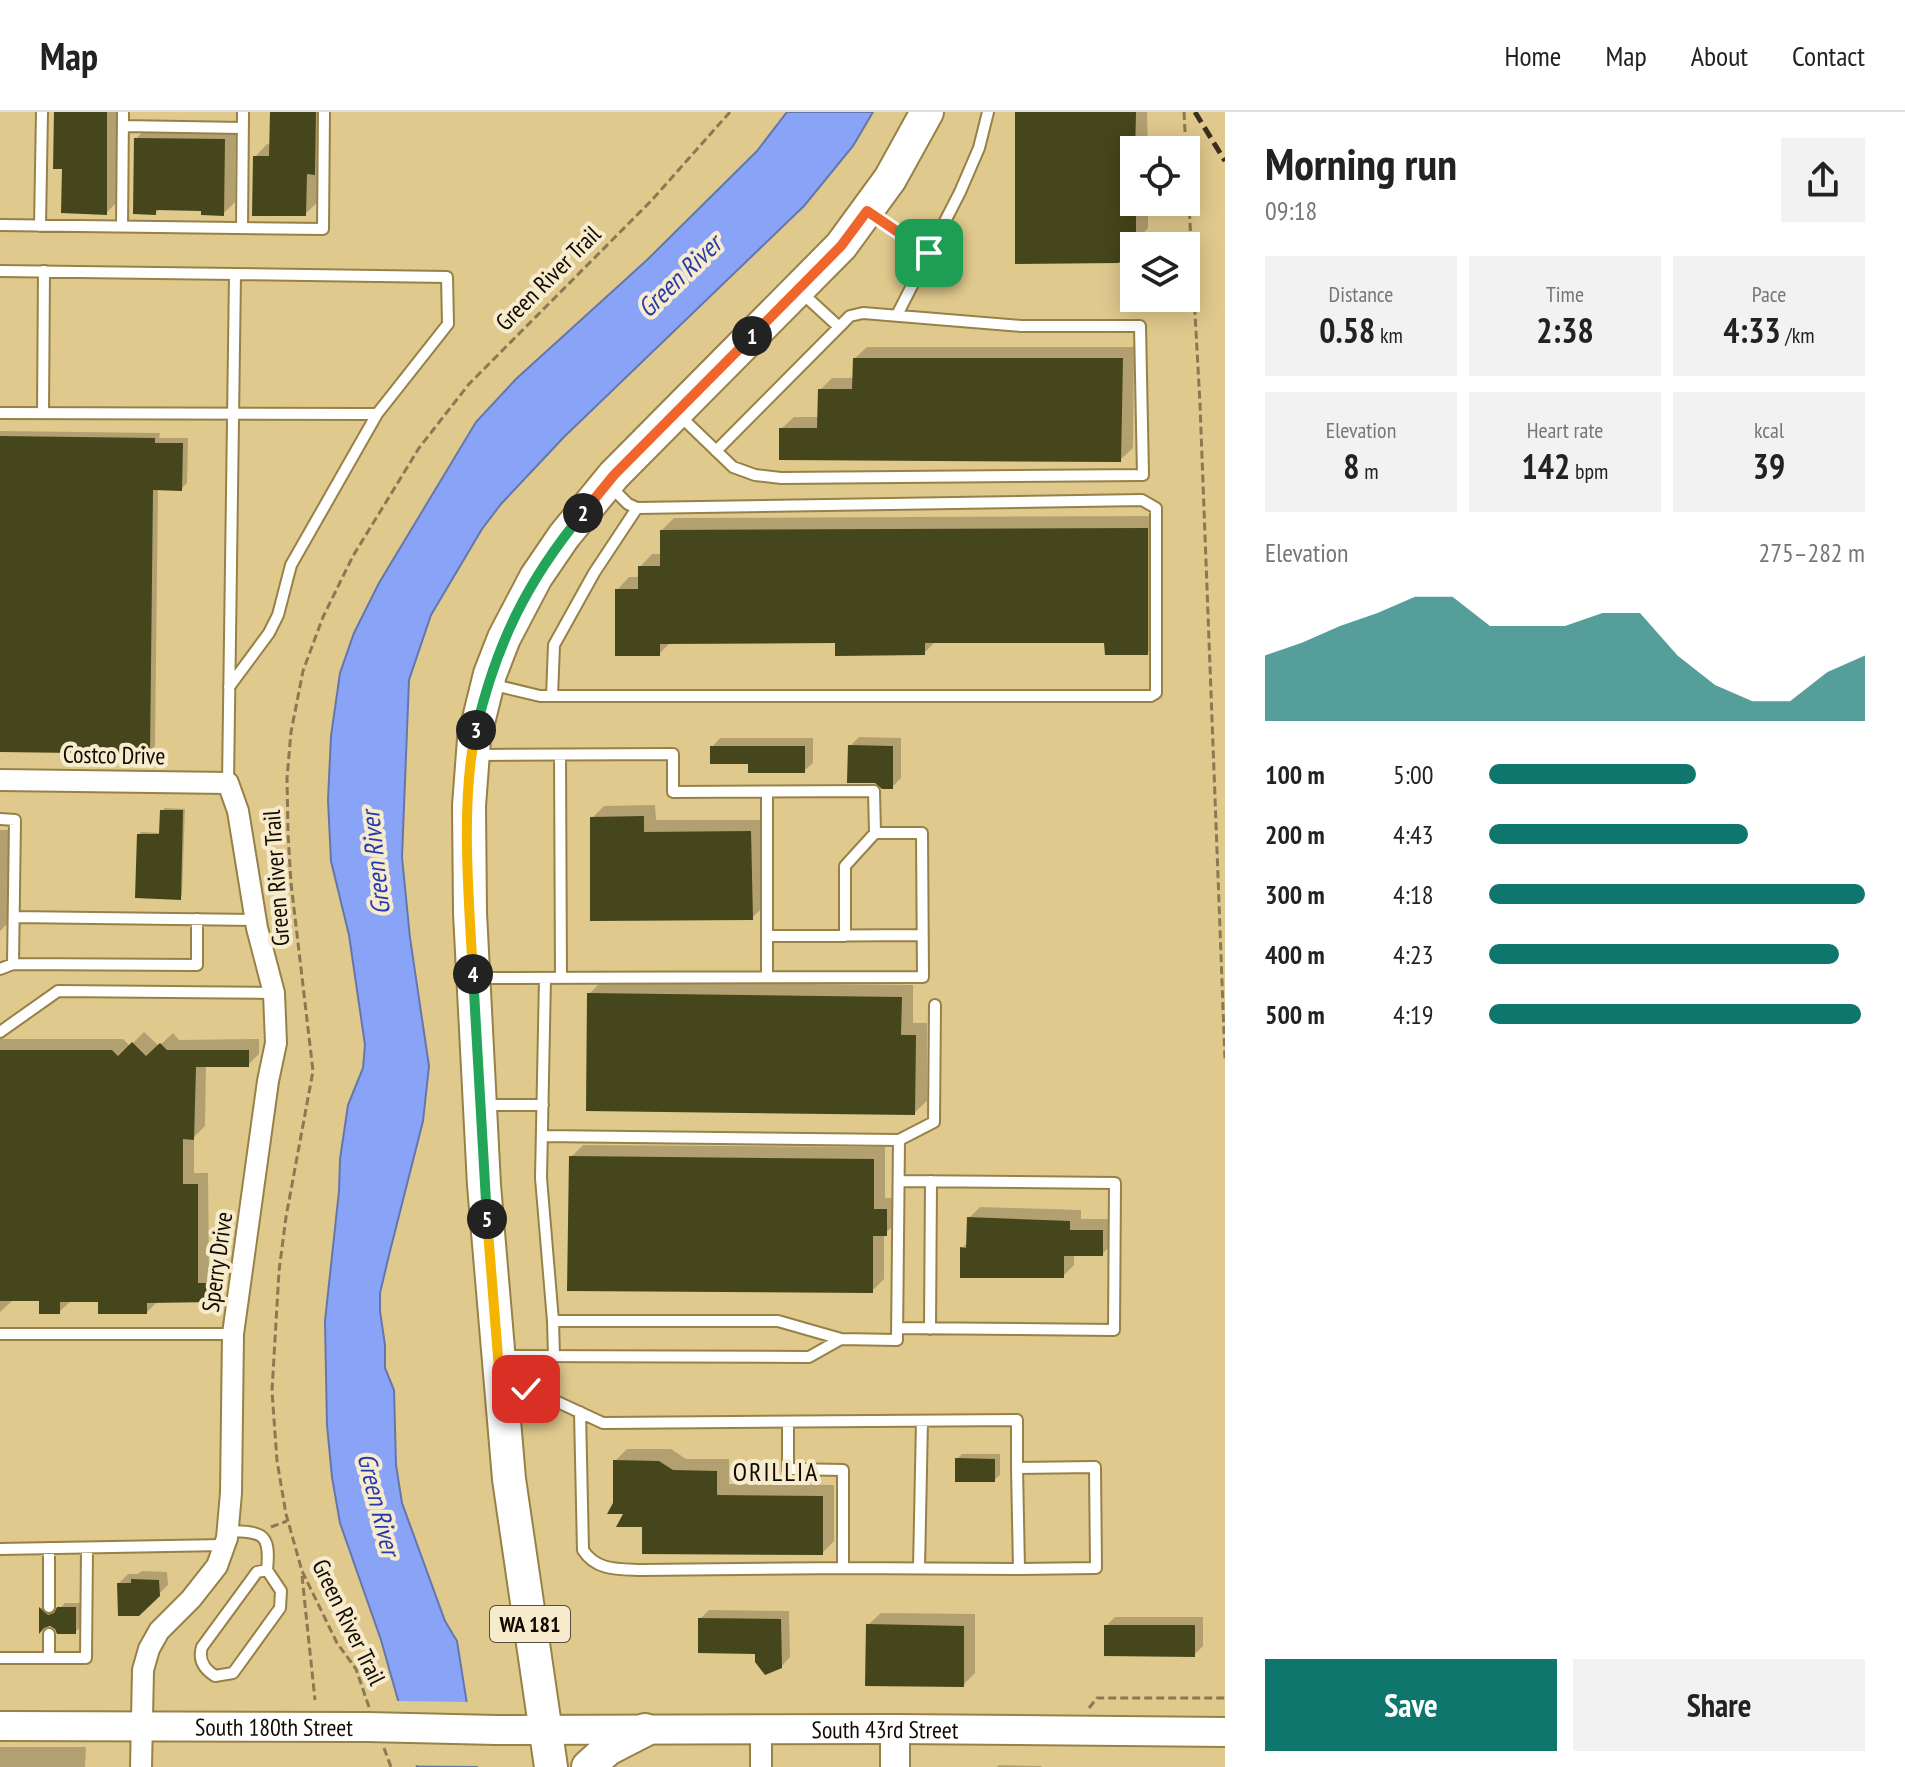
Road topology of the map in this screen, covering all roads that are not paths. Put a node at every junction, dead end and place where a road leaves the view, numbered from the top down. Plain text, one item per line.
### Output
1 (42, 112) edge
2 (123, 112) edge
3 (243, 112) edge
4 (324, 112) edge
5 (927, 112) edge
6 (989, 114) edge
7 (123, 126) junction
8 (243, 128) junction
9 (867, 211) junction
10 (0, 225) edge
11 (40, 226) junction
12 (122, 227) junction
13 (242, 228) junction
14 (929, 253) junction
15 (0, 271) edge
16 (44, 271) junction
17 (235, 274) junction
18 (798, 289) junction
19 (897, 315) junction
20 (839, 327) junction
21 (676, 412) junction
22 (0, 413) edge
23 (43, 413) junction
24 (233, 413) junction
25 (377, 414) junction
26 (716, 451) junction
27 (607, 483) junction
28 (637, 508) junction
29 (488, 684) junction
30 (229, 687) junction
31 (552, 696) junction
32 (472, 755) junction
33 (560, 755) junction
34 (0, 780) edge
35 (228, 783) junction
36 (767, 792) junction
37 (0, 819) edge
38 (875, 833) junction
39 (14, 917) junction
40 (197, 919) junction
41 (255, 920) junction
42 (922, 935) junction
43 (767, 936) junction
44 (845, 936) junction
45 (13, 964) junction
46 (0, 969) edge
47 (767, 977) junction
48 (473, 978) junction
49 (545, 978) junction
50 (561, 978) junction
51 (274, 993) junction
52 (935, 1005) dead end
53 (0, 1032) edge
54 (480, 1105) junction
55 (543, 1105) junction
56 (542, 1136) junction
57 (899, 1140) junction
58 (899, 1181) junction
59 (931, 1181) junction
60 (553, 1321) junction
61 (897, 1328) junction
62 (930, 1329) junction
63 (0, 1334) edge
64 (233, 1334) junction
65 (841, 1339) junction
66 (554, 1356) junction
67 (499, 1369) junction
68 (580, 1412) junction
69 (922, 1421) junction
70 (788, 1422) junction
71 (1017, 1468) junction
72 (226, 1538) junction
73 (49, 1548) junction
74 (87, 1548) junction
75 (0, 1549) edge
76 (843, 1568) junction
77 (919, 1568) junction
78 (1019, 1569) junction
79 (267, 1570) junction
80 (49, 1607) dead end
81 (49, 1634) dead end
82 (0, 1658) edge
83 (49, 1658) junction
84 (0, 1726) edge
85 (141, 1728) junction
86 (895, 1729) junction
87 (645, 1730) junction
88 (761, 1730) junction
89 (546, 1731) junction
90 (1225, 1732) edge
91 (141, 1767) edge
92 (551, 1767) edge
93 (588, 1767) edge
94 (761, 1767) edge
95 (895, 1767) edge

1 - 11 lane
2 - 7 lane
3 - 8 lane
4 - 13 lane
5 - 9 main road, WA 181
6 - 14 lane
7 - 8 lane
7 - 12 lane
8 - 13 lane
9 - 14 lane
9 - 18 main road, WA 181
10 - 11 lane
11 - 12 lane
12 - 13 lane
14 - 19 lane
15 - 16 lane
16 - 17 lane
16 - 23 lane
17 - 24 lane
17 - 25 lane
18 - 20 lane
18 - 21 main road, WA 181
19 - 20 lane
19 - 26 lane
20 - 26 lane
21 - 26 lane
21 - 27 main road, WA 181
22 - 23 lane
23 - 24 lane
24 - 25 lane
24 - 30 lane
25 - 30 lane
27 - 28 lane
27 - 29 main road, WA 181
28 - 31 lane
28 - 31 lane
29 - 31 lane
29 - 32 main road, WA 181
30 - 35 lane
32 - 33 lane
32 - 48 main road, WA 181
33 - 36 lane
33 - 50 lane
34 - 35 street, Costco Drive
35 - 41 street, Sperry Drive
36 - 38 lane
36 - 43 lane
37 - 39 lane
38 - 42 lane
38 - 44 lane
39 - 40 lane
39 - 45 lane
40 - 41 lane
40 - 45 lane
41 - 51 street, Sperry Drive
42 - 44 lane
42 - 47 lane
43 - 44 lane
43 - 47 lane
45 - 46 lane
47 - 50 lane
48 - 49 lane
48 - 54 main road, WA 181
49 - 50 lane
49 - 55 lane
51 - 53 lane
51 - 64 street, Sperry Drive
52 - 57 lane
54 - 55 lane
54 - 67 main road, WA 181
55 - 56 lane
56 - 57 lane
56 - 60 lane
57 - 58 lane
58 - 59 lane
58 - 61 lane
59 - 62 lane
59 - 62 lane
60 - 65 lane
60 - 66 lane
61 - 62 lane
61 - 65 lane
63 - 64 lane
64 - 72 street, Sperry Drive
65 - 66 lane
66 - 67 lane
67 - 68 lane
67 - 89 main road, WA 181
68 - 70 lane
68 - 76 lane
69 - 70 lane
69 - 71 lane
69 - 77 lane
70 - 76 lane
71 - 78 lane
71 - 78 lane
72 - 74 lane
72 - 79 lane
72 - 85 street, Sperry Drive
73 - 74 lane
73 - 75 lane
73 - 80 lane
74 - 83 lane
76 - 77 lane
77 - 78 lane
79 - 79 lane
81 - 83 lane
82 - 83 lane
84 - 85 main road, South 180th Street
85 - 89 main road, South 180th Street, bridge
85 - 91 street, Sperry Drive
86 - 88 main road, South 43rd Street
86 - 90 main road, South 43rd Street
86 - 95 main road
87 - 88 main road, South 43rd Street
87 - 89 main road, South 43rd Street
87 - 93 main road
88 - 94 street
89 - 92 main road, WA 181

